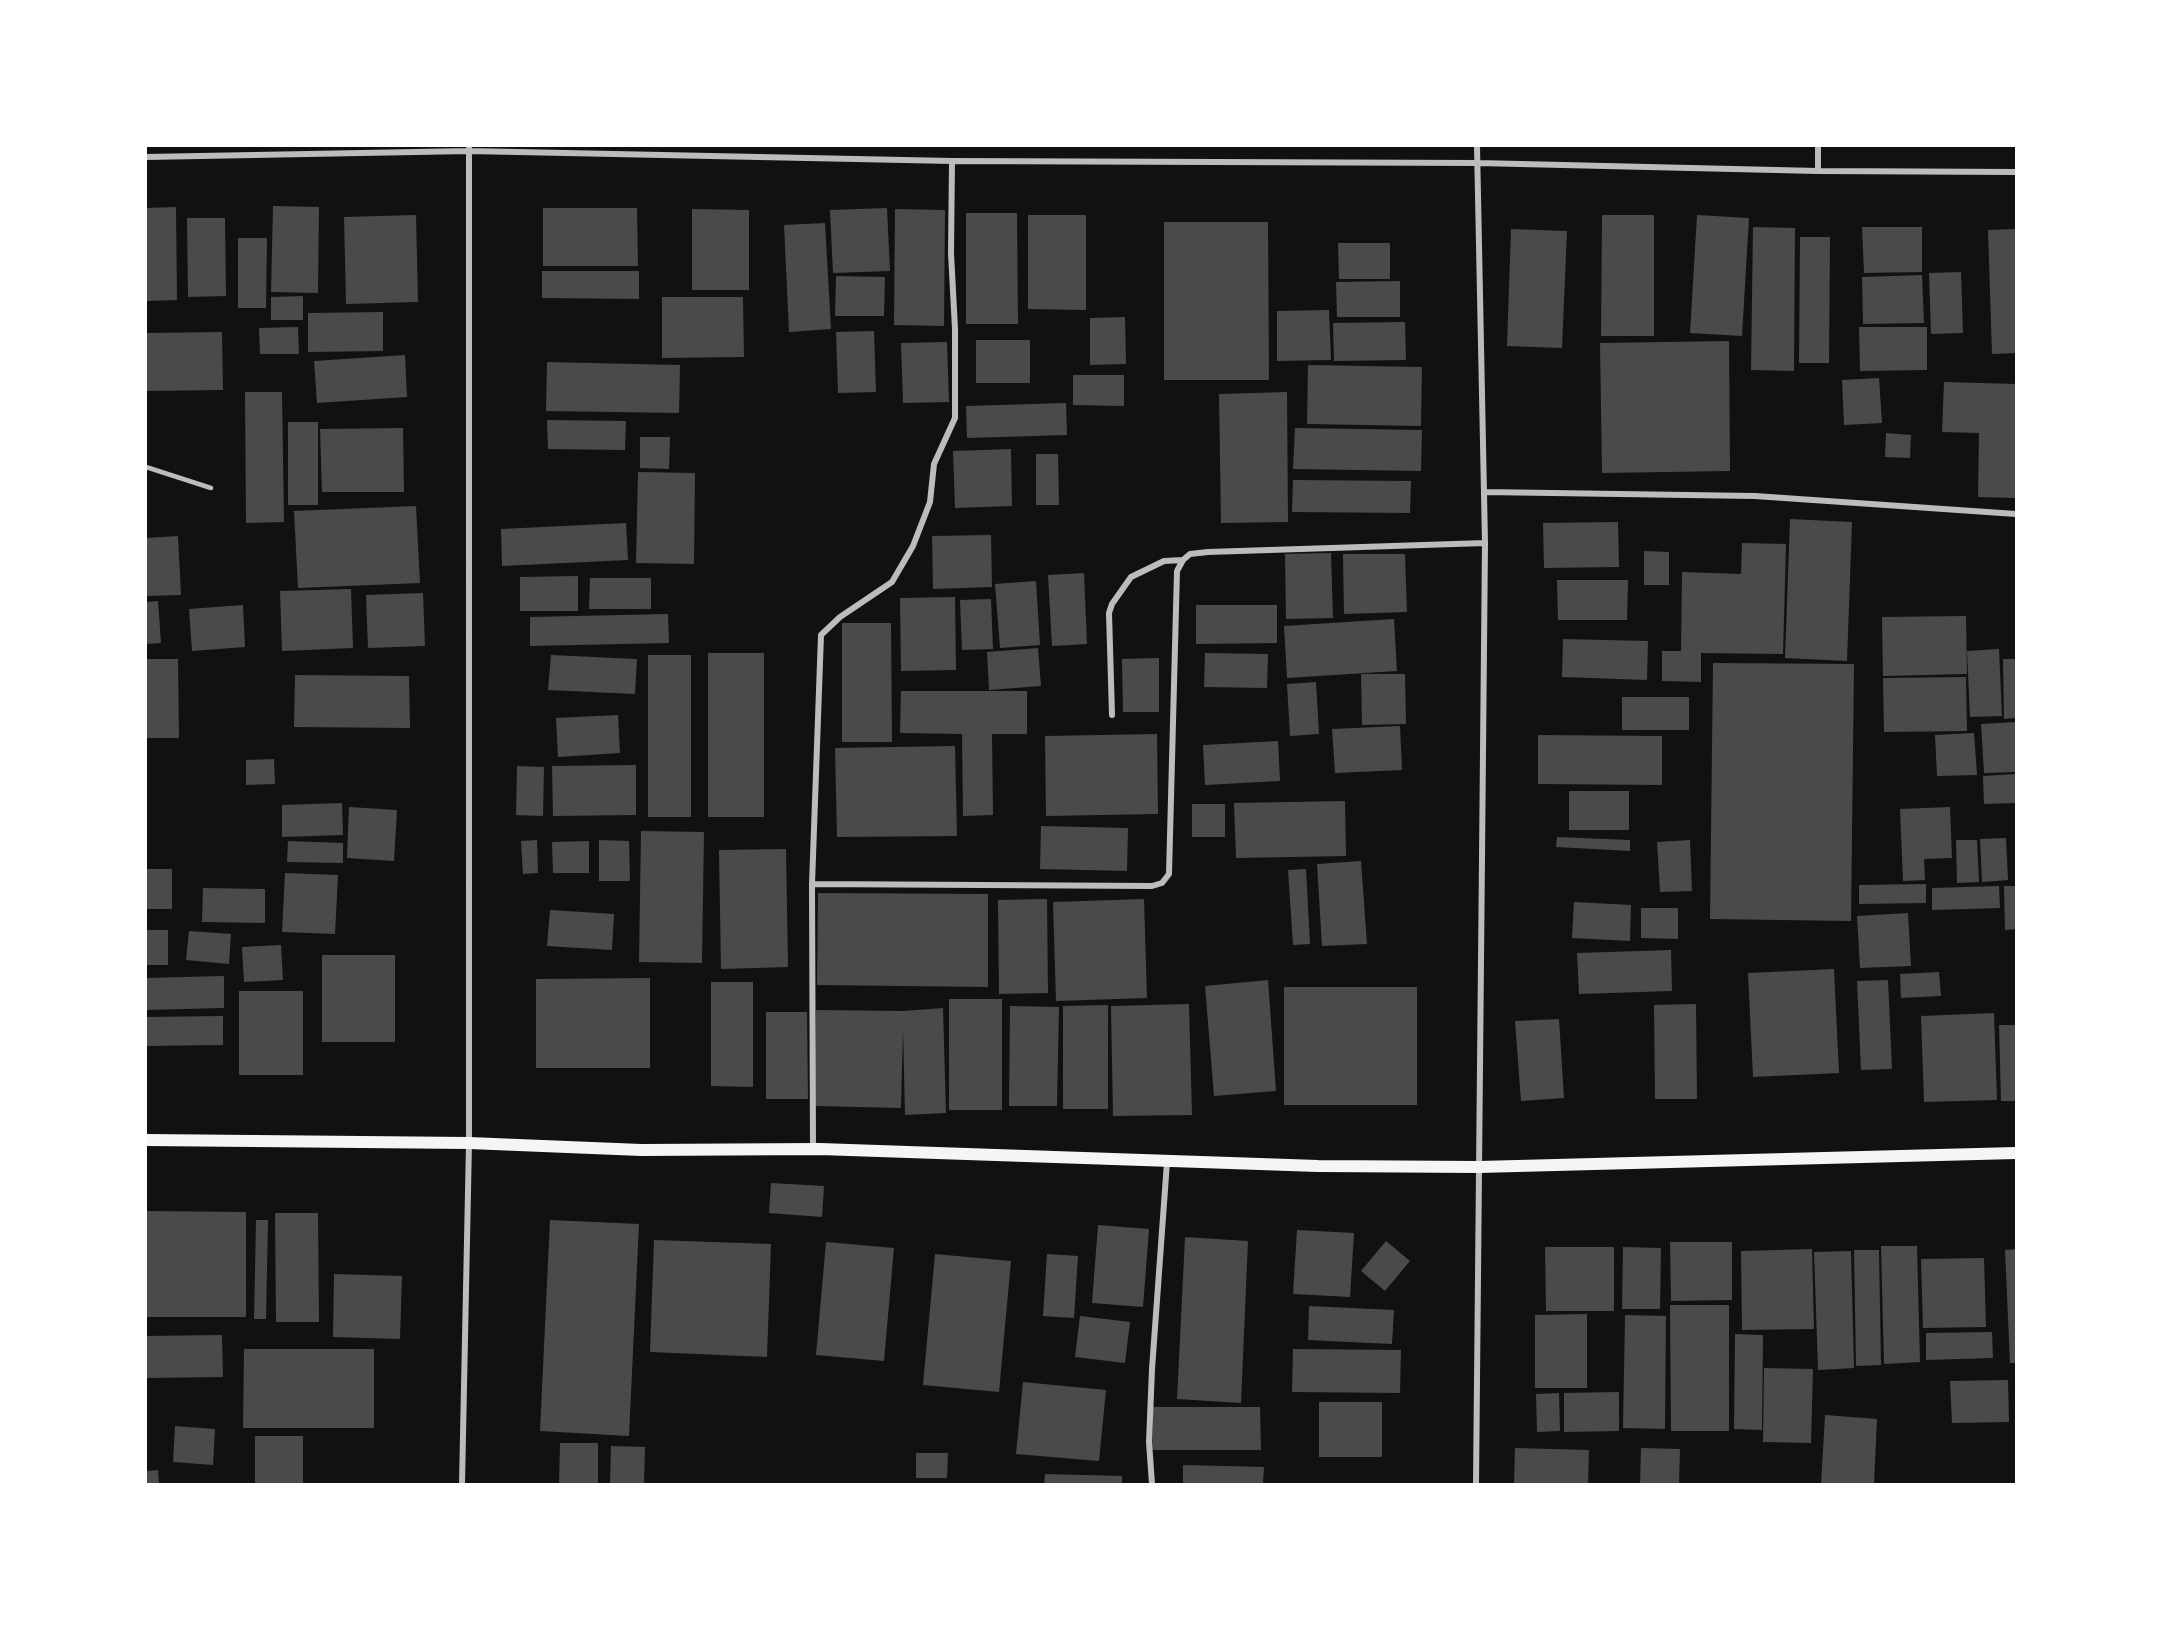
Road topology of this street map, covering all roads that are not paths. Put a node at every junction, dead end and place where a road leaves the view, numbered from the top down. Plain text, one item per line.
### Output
1 (1477, 146) edge
2 (1818, 146) edge
3 (469, 148) edge
4 (146, 157) edge
5 (952, 161) junction
6 (1478, 163) junction
7 (1818, 171) junction
8 (2016, 172) edge
9 (146, 467) edge
10 (211, 488) dead end
11 (1484, 492) junction
12 (2016, 514) edge
13 (1485, 543) junction
14 (1183, 560) junction
15 (1112, 715) dead end
16 (812, 884) junction
17 (146, 1140) edge
18 (469, 1143) junction
19 (813, 1150) junction
20 (2016, 1153) edge
21 (1167, 1162) junction
22 (1479, 1167) junction
23 (462, 1485) edge
24 (1152, 1485) edge
25 (1476, 1485) edge

1 - 6 street
2 - 7 street
3 - 4 street
3 - 5 street
3 - 18 street
5 - 6 street
5 - 16 street
6 - 7 street
6 - 11 street
7 - 8 street
9 - 10 lane
11 - 12 street
11 - 13 street
13 - 14 street
13 - 22 street
14 - 15 street
14 - 16 street
16 - 19 street
17 - 18 main road
18 - 19 main road
18 - 23 street
19 - 21 main road
20 - 22 main road
21 - 22 main road
21 - 24 street
22 - 25 street

